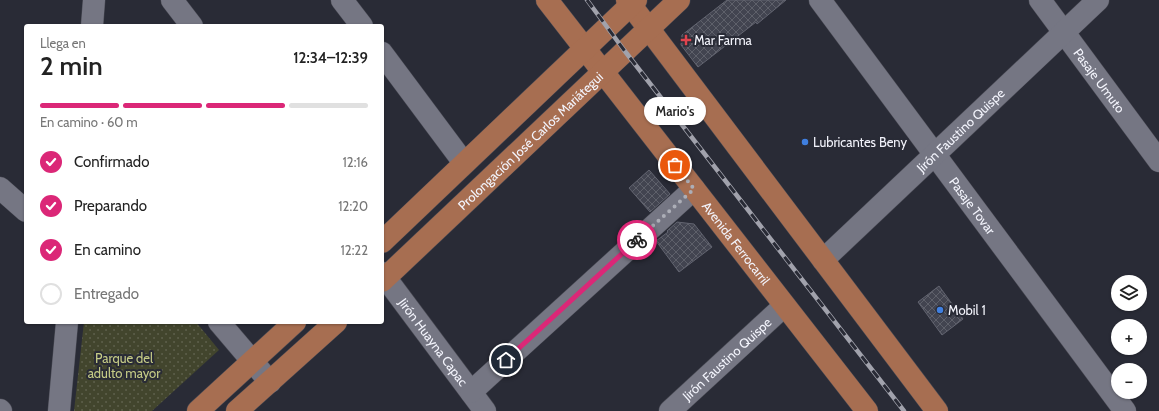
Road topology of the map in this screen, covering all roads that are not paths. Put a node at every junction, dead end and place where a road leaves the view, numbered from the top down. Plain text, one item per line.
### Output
1 (172, 0) edge
2 (342, 0) edge
3 (546, 0) edge
4 (679, 0) edge
5 (820, 0) edge
6 (1040, 0) edge
7 (1098, 0) edge
8 (631, 2) edge
9 (190, 24) edge
10 (360, 24) edge
11 (648, 28) junction
12 (1064, 32) junction
13 (584, 48) junction
14 (384, 56) edge
15 (603, 71) junction
16 (935, 155) junction
17 (1159, 161) edge
18 (464, 163) junction
19 (0, 188) edge
20 (694, 189) junction
21 (24, 209) edge
22 (384, 240) edge
23 (823, 260) junction
24 (384, 276) edge
25 (384, 278) edge
26 (784, 306) junction
27 (67, 324) edge
28 (221, 324) edge
29 (293, 324) edge
30 (334, 324) edge
31 (252, 361) junction
32 (270, 382) junction
33 (224, 387) junction
34 (471, 392) junction
35 (240, 410) edge
36 (59, 411) edge
37 (198, 411) edge
38 (485, 411) edge
39 (670, 411) edge
40 (867, 411) edge
41 (937, 411) edge
42 (1125, 411) edge

1 - 9 street
2 - 10 street
3 - 13 main road, Avenida Ferrocarril
4 - 11 main road, Prolongación José Carlos Mariátegui
5 - 16 street, Pasaje Tovar
6 - 12 street, Pasaje Umuto
7 - 12 street, Jirón Faustino Quispe
8 - 11 main road
8 - 13 main road
11 - 15 main road, Prolongación José Carlos Mariátegui
11 - 23 main road
12 - 16 street, Jirón Faustino Quispe
12 - 17 street, Pasaje Umuto
13 - 15 main road, Avenida Ferrocarril
13 - 18 main road
14 - 18 street
15 - 20 main road, Avenida Ferrocarril
15 - 24 main road, Prolongación José Carlos Mariátegui
16 - 23 street, Jirón Faustino Quispe
16 - 42 street, Pasaje Tovar
18 - 22 main road
19 - 21 street
20 - 26 main road, Avenida Ferrocarril
20 - 34 street
23 - 41 main road
25 - 34 street, Jirón Huayna Capac
26 - 39 street, Jirón Faustino Quispe
26 - 40 main road, Avenida Ferrocarril
27 - 36 street
28 - 31 street
29 - 31 main road
30 - 32 main road
31 - 32 street
31 - 33 main road
32 - 35 main road
33 - 35 street
33 - 37 main road
34 - 38 street, Jirón Huayna Capac

